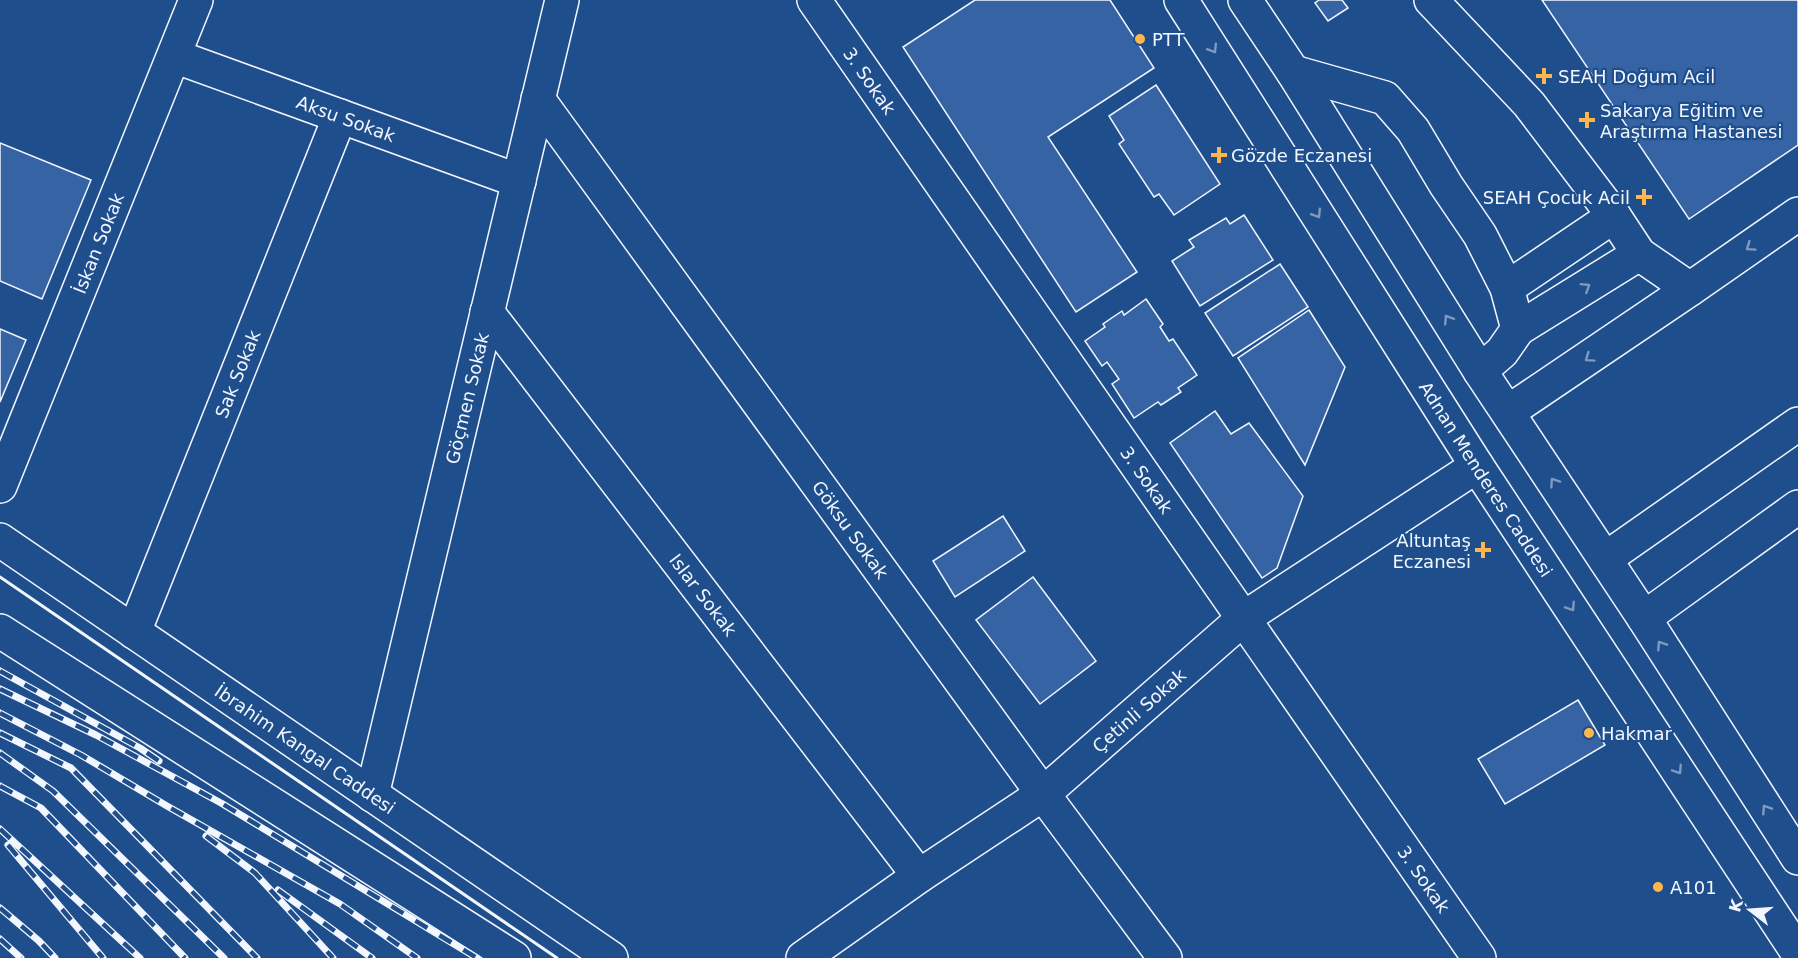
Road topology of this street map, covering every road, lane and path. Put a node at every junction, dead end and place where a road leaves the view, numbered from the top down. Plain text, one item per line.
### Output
1 (196, 0) edge
2 (562, 0) edge
3 (814, 0) edge
4 (1181, 0) edge
5 (1431, 0) edge
6 (1255, 4) edge
7 (174, 56) junction
8 (1293, 72) junction
9 (538, 99) junction
10 (340, 116) junction
11 (519, 181) junction
12 (1798, 214) edge
13 (1614, 216) junction
14 (1639, 254) junction
15 (1507, 288) junction
16 (1690, 289) junction
17 (487, 312) junction
18 (1518, 328) junction
19 (1480, 371) junction
20 (1508, 412) junction
21 (1798, 424) edge
22 (1477, 465) junction
23 (0, 486) edge
24 (1798, 507) edge
25 (0, 540) edge
26 (1605, 559) junction
27 (1244, 618) junction
28 (1644, 618) junction
29 (0, 631) edge
30 (134, 632) junction
31 (1043, 794) junction
32 (372, 795) junction
33 (1798, 858) edge
34 (919, 876) junction
35 (1798, 953) edge
36 (514, 958) edge
37 (610, 958) edge
38 (802, 958) edge
39 (1165, 958) edge
40 (1479, 958) edge

1 - 7 street, İskan Sokak
2 - 9 street, Göçmen Sokak
3 - 27 street, 3. Sokak
4 -> 22 street, Adnan Menderes Caddesi
5 - 13 street
6 - 8 street
7 - 10 street, Aksu Sokak
7 - 23 street, İskan Sokak
8 - 15 street
19 -> 8 street
9 - 11 street, Göçmen Sokak
9 - 31 street, Göksu Sokak
10 - 11 street, Aksu Sokak
10 - 30 street, Sak Sokak
11 - 17 street, Göçmen Sokak
12 -> 16 street
13 - 14 street
13 - 15 street
14 - 16 street
18 -> 14 street
15 - 18 street
16 -> 20 street
17 - 32 street, Göçmen Sokak
17 - 34 street, Islar Sokak
18 - 19 street
19 - 20 street
26 -> 20 street
21 - 26 street
22 - 27 street, Çetinli Sokak
22 -> 35 street, Adnan Menderes Caddesi
24 - 28 street
25 - 30 street, İbrahim Kangal Caddesi
26 - 28 street
27 - 31 street, Çetinli Sokak
27 - 40 street, 3. Sokak
33 -> 28 street
29 - 36 street
30 - 32 street, İbrahim Kangal Caddesi
31 - 34 street, Çetinli Sokak
31 - 39 street, Göksu Sokak
32 - 37 street, İbrahim Kangal Caddesi
34 - 38 street, Çetinli Sokak

